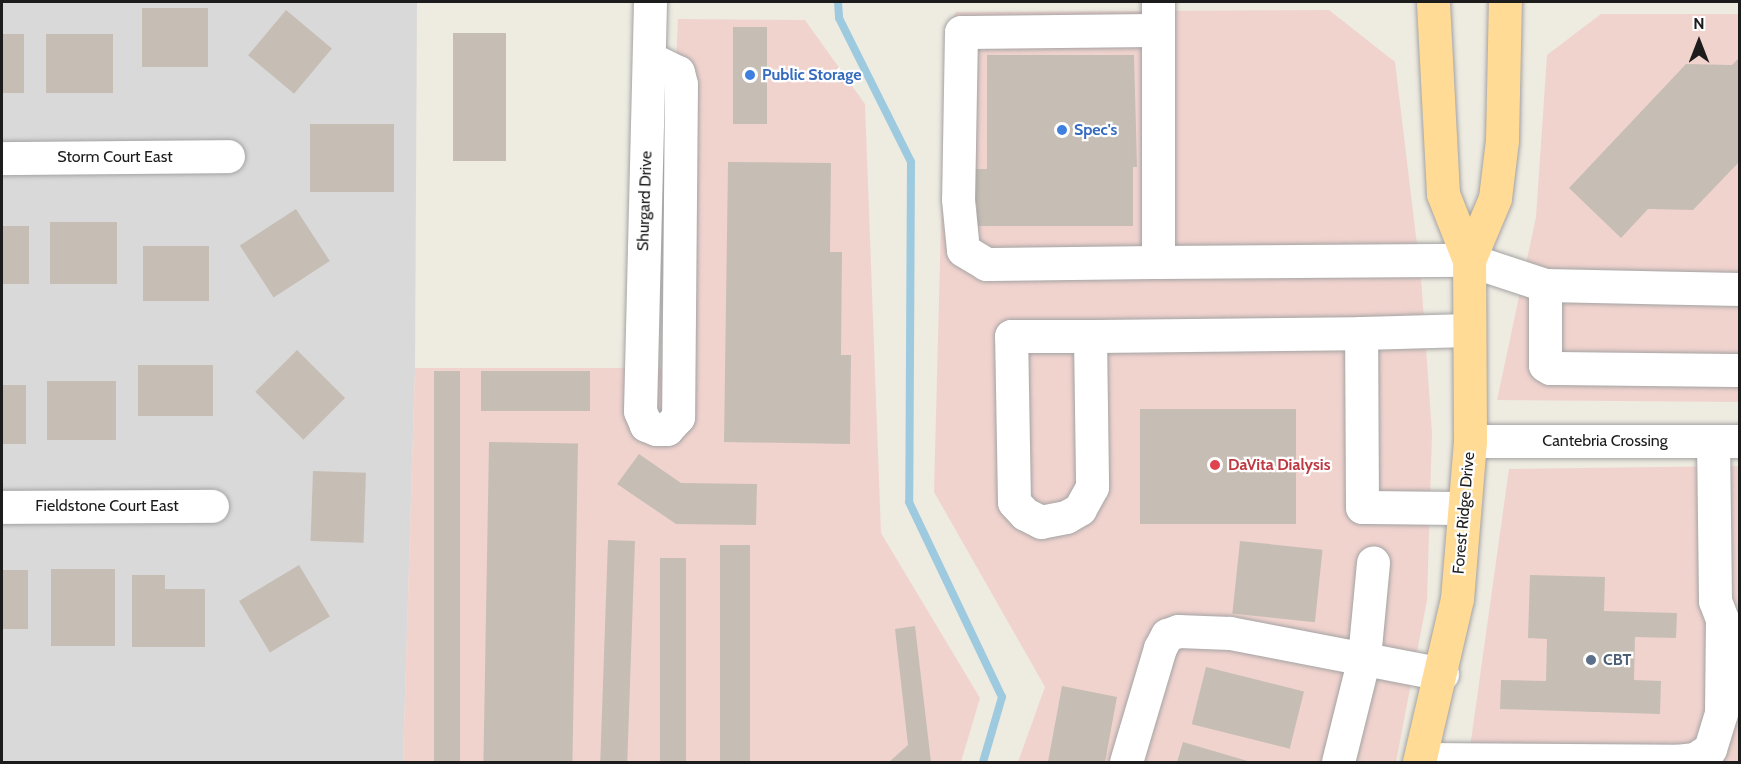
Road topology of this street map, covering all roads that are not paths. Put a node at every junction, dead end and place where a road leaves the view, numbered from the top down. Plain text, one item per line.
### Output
1 (650, 2) edge
2 (1433, 2) edge
3 (1505, 2) edge
4 (1158, 16) edge
5 (228, 156) dead end
6 (2, 158) edge
7 (1469, 260) junction
8 (1158, 262) junction
9 (1545, 285) junction
10 (1740, 289) edge
11 (1469, 330) junction
12 (1361, 333) junction
13 (1090, 336) junction
14 (1740, 370) edge
15 (640, 400) dead end
16 (1470, 441) junction
17 (1726, 441) edge
18 (212, 506) dead end
19 (2, 507) edge
20 (1464, 508) junction
21 (1373, 562) dead end
22 (1364, 658) junction
23 (1442, 674) junction
24 (1420, 760) edge
25 (1676, 761) edge
26 (1126, 762) edge
27 (1338, 762) edge

1 - 15 street, Shurgard Drive
2 - 7 main road, Forest Ridge Drive
3 - 7 main road, Forest Ridge Drive
4 - 8 street
4 - 8 street
5 - 6 street, Storm Court East
7 - 8 street
7 - 9 street
7 - 11 main road, Forest Ridge Drive
9 - 10 street
9 - 14 street
11 - 12 street
11 - 16 main road, Forest Ridge Drive
12 - 13 street
12 - 20 street
13 - 13 street
16 - 17 street, Cantebria Crossing
16 - 20 main road, Forest Ridge Drive
17 - 25 street
18 - 19 street, Fieldstone Court East
20 - 23 main road, Forest Ridge Drive
21 - 22 street
22 - 23 street
22 - 26 street
22 - 27 street
23 - 24 main road, Forest Ridge Drive
24 - 25 street

